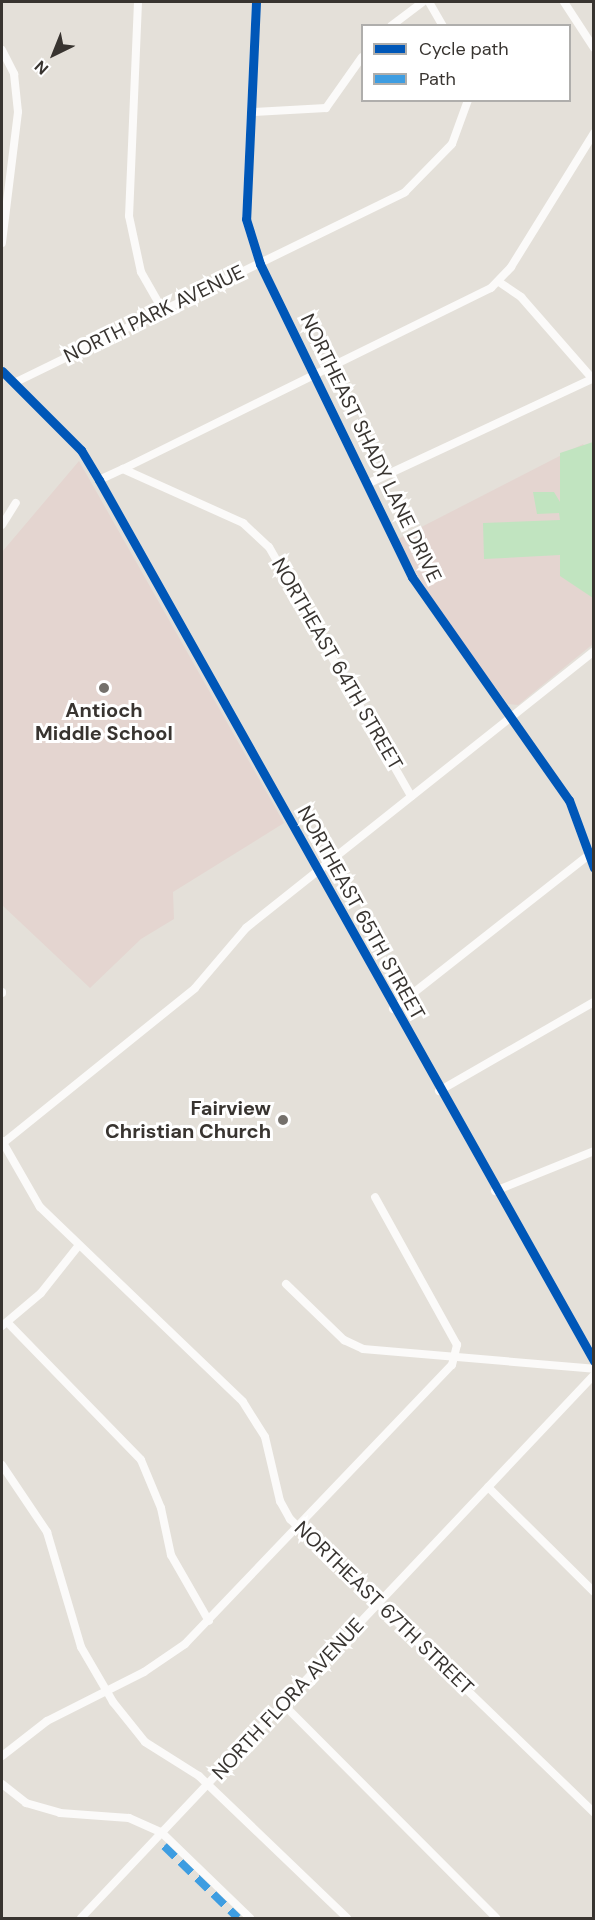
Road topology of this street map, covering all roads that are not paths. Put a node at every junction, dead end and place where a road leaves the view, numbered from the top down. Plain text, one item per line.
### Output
1 (138, 2) edge
2 (256, 2) edge
3 (423, 2) edge
4 (429, 2) edge
5 (564, 2) edge
6 (394, 24) edge
7 (442, 24) edge
8 (594, 48) edge
9 (2, 50) edge
10 (361, 60) edge
11 (468, 102) edge
12 (252, 112) junction
13 (594, 133) edge
14 (2, 243) edge
15 (260, 264) junction
16 (499, 282) junction
17 (161, 307) junction
18 (2, 371) edge
19 (315, 372) junction
20 (592, 378) edge
21 (14, 383) junction
22 (123, 469) junction
23 (99, 480) junction
24 (369, 483) junction
25 (16, 503) dead end
26 (2, 525) edge
27 (594, 651) edge
28 (512, 717) junction
29 (411, 796) junction
30 (591, 853) edge
31 (594, 868) edge
32 (319, 874) junction
33 (594, 1002) edge
34 (393, 1009) junction
35 (439, 1091) junction
36 (2, 1143) edge
37 (594, 1151) edge
38 (495, 1191) junction
39 (375, 1197) dead end
40 (79, 1245) junction
41 (286, 1284) dead end
42 (4, 1324) edge
43 (458, 1353) junction
44 (594, 1361) edge
45 (594, 1369) edge
46 (594, 1375) edge
47 (2, 1465) edge
48 (488, 1487) junction
49 (298, 1526) junction
50 (594, 1592) edge
51 (379, 1602) junction
52 (209, 1622) junction
53 (106, 1691) junction
54 (283, 1704) junction
55 (2, 1756) edge
56 (2, 1784) edge
57 (207, 1784) junction
58 (594, 1813) edge
59 (161, 1832) junction
60 (81, 1918) edge
61 (250, 1918) edge
62 (347, 1918) edge
63 (496, 1918) edge

1 - 17 street
2 - 12 street, NORTHEAST SHADY LANE DRIVE
3 - 6 street
4 - 7 street
5 - 8 street
9 - 14 street
10 - 12 street
11 - 15 street, NORTH PARK AVENUE
12 - 15 street, NORTHEAST SHADY LANE DRIVE
13 - 16 street
15 - 17 street, NORTH PARK AVENUE
15 - 19 street, NORTHEAST SHADY LANE DRIVE
16 - 19 street
16 - 20 street
17 - 21 street, NORTH PARK AVENUE
18 - 21 street
19 - 22 street
19 - 24 street, NORTHEAST SHADY LANE DRIVE
20 - 24 street
21 - 23 street
22 - 23 street
22 - 29 street, NORTHEAST 64TH STREET
23 - 32 street, NORTHEAST 65TH STREET
24 - 28 street, NORTHEAST SHADY LANE DRIVE
25 - 26 street
27 - 28 street
28 - 29 street
28 - 30 street, NORTHEAST SHADY LANE DRIVE
29 - 32 street
30 - 31 street, NORTHEAST SHADY LANE DRIVE
30 - 34 street
32 - 34 street, NORTHEAST 65TH STREET
32 - 36 street
33 - 35 street
34 - 35 street, NORTHEAST 65TH STREET
35 - 38 street, NORTHEAST 65TH STREET
36 - 40 street, NORTHEAST 67TH STREET
37 - 38 street
38 - 44 street, NORTHEAST 65TH STREET
39 - 43 street
40 - 42 street
40 - 49 street, NORTHEAST 67TH STREET
41 - 43 street
42 - 52 street
43 - 45 street
43 - 49 street
46 - 48 street, NORTH FLORA AVENUE
47 - 53 street
48 - 50 street
48 - 51 street, NORTH FLORA AVENUE
49 - 51 street, NORTHEAST 67TH STREET
49 - 52 street
51 - 54 street, NORTH FLORA AVENUE
51 - 58 street, NORTHEAST 67TH STREET
52 - 53 street
53 - 55 street
53 - 57 street
54 - 57 street, NORTH FLORA AVENUE
54 - 63 street
56 - 59 street
57 - 59 street, NORTH FLORA AVENUE
57 - 62 street
59 - 60 street, NORTH FLORA AVENUE
59 - 61 street

